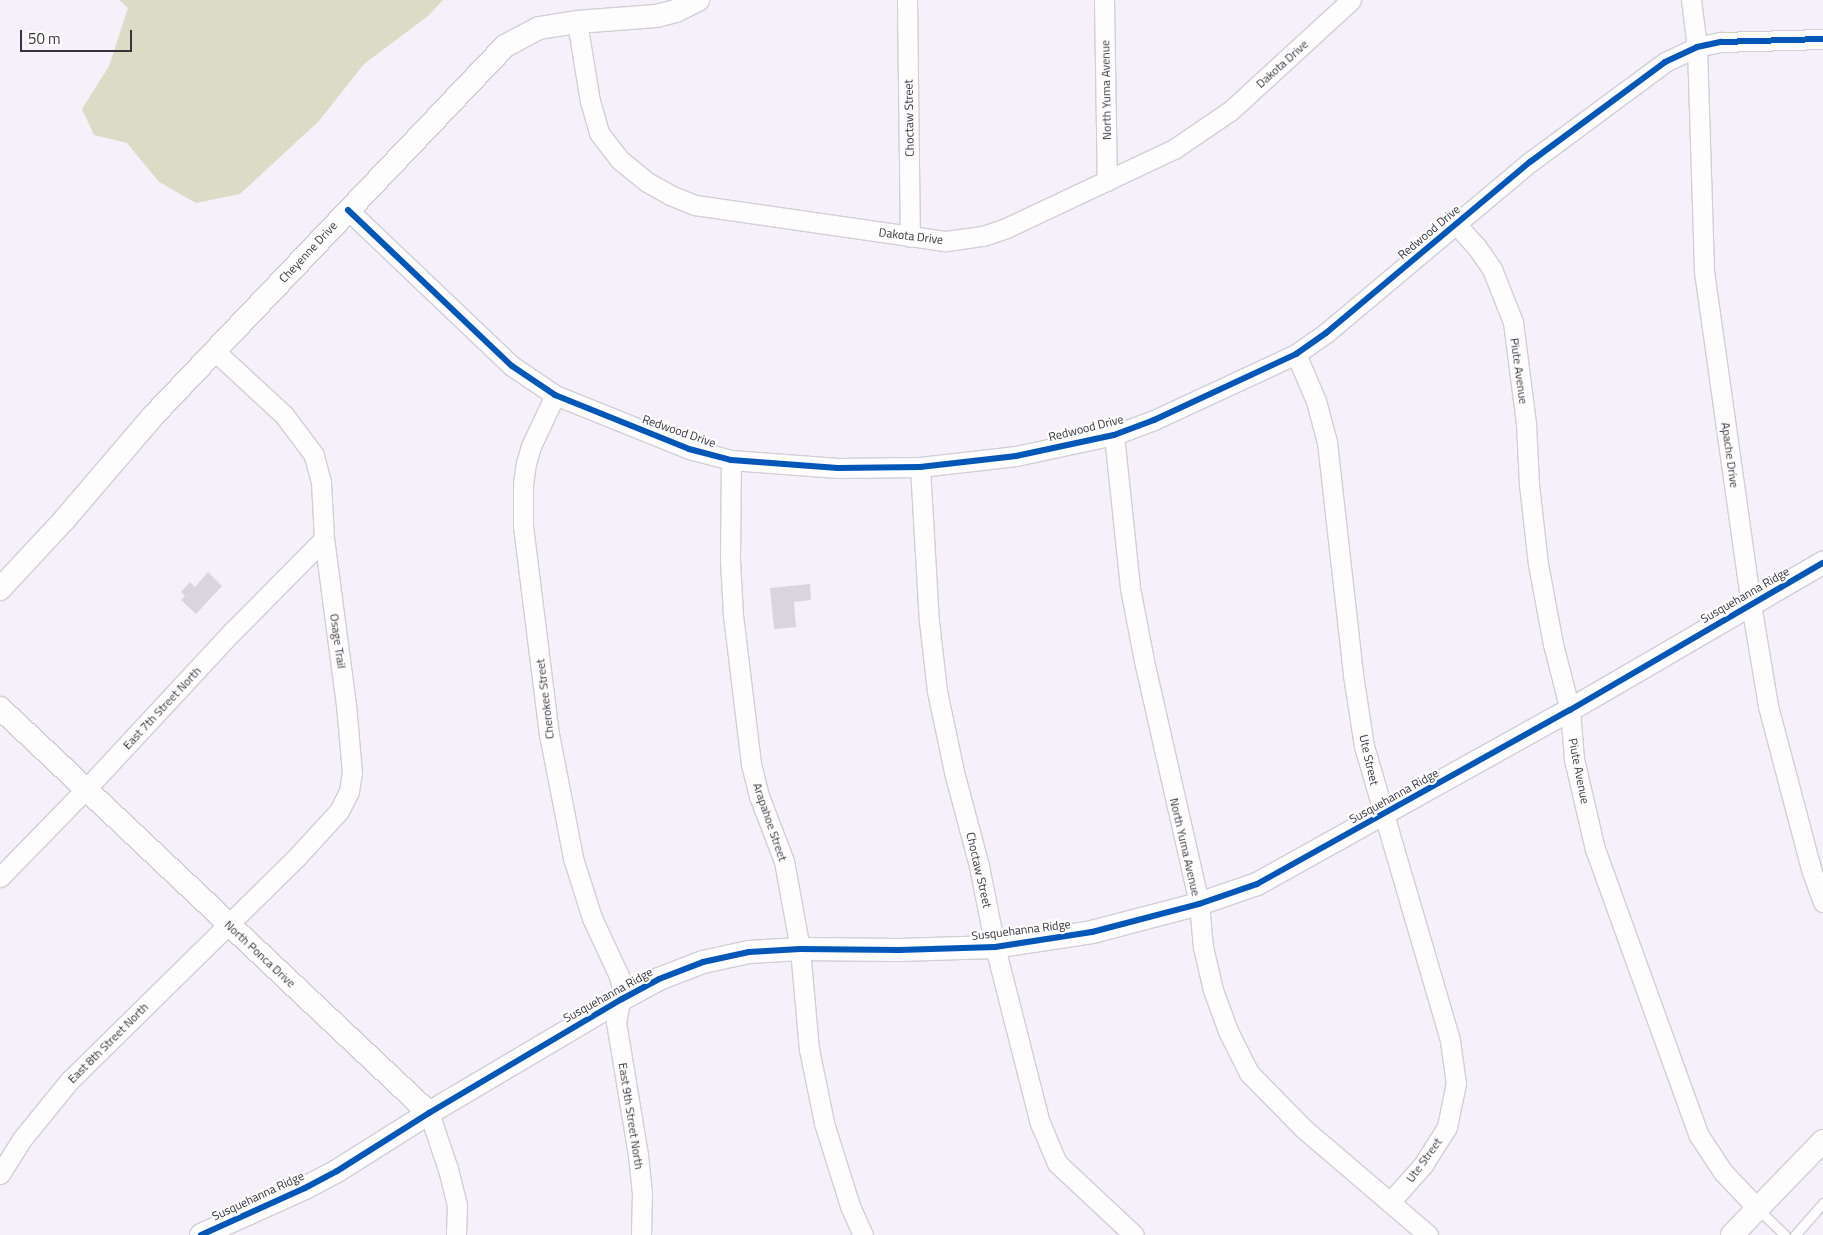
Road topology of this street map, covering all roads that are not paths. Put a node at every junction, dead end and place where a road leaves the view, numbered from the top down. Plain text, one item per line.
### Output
1 (698, 0) edge
2 (906, 0) edge
3 (1104, 0) edge
4 (1351, 0) edge
5 (1691, 0) edge
6 (577, 22) junction
7 (1823, 39) edge
8 (1697, 46) junction
9 (1107, 181) junction
10 (348, 210) junction
11 (1456, 224) junction
12 (910, 237) junction
13 (215, 351) junction
14 (1296, 354) junction
15 (555, 395) junction
16 (1114, 435) junction
17 (731, 460) junction
18 (920, 467) junction
19 (324, 539) junction
20 (1823, 563) edge
21 (0, 589) edge
22 (1751, 604) junction
23 (0, 708) edge
24 (1570, 710) junction
25 (85, 790) junction
26 (1383, 815) junction
27 (0, 877) edge
28 (1823, 902) edge
29 (1199, 904) junction
30 (230, 925) junction
31 (995, 947) junction
32 (800, 949) junction
33 (622, 999) junction
34 (429, 1113) junction
35 (1823, 1141) edge
36 (0, 1174) edge
37 (1390, 1202) junction
38 (1823, 1203) edge
39 (1758, 1208) junction
40 (201, 1235) edge
41 (456, 1235) edge
42 (641, 1235) edge
43 (863, 1235) edge
44 (1134, 1235) edge
45 (1428, 1235) edge
46 (1732, 1235) edge
47 (1785, 1235) edge
48 (1795, 1235) edge

1 - 6 street, Cheyenne Drive
2 - 12 street, Choctaw Street
3 - 9 street, North Yuma Avenue
4 - 9 street, Dakota Drive
5 - 8 street, Apache Drive
6 - 10 street, Cheyenne Drive
6 - 12 street, Dakota Drive
7 - 8 street, Redwood Drive
8 - 11 street, Redwood Drive
8 - 22 street, Apache Drive
9 - 12 street, Dakota Drive
10 - 13 street, Cheyenne Drive
10 - 15 street, Redwood Drive
11 - 14 street, Redwood Drive
11 - 24 street, Piute Avenue
13 - 19 street, Osage Trail
13 - 21 street, Cheyenne Drive
14 - 16 street, Redwood Drive
14 - 26 street, Ute Street
15 - 17 street, Redwood Drive
15 - 33 street, Cherokee Street
16 - 18 street, Redwood Drive
16 - 29 street, North Yuma Avenue
17 - 18 street, Redwood Drive
17 - 32 street, Arapahoe Street
18 - 31 street, Choctaw Street
19 - 25 street, East 7th Street North
19 - 30 street, Osage Trail
20 - 22 street, Susquehanna Ridge
22 - 24 street, Susquehanna Ridge
22 - 28 street, Apache Drive
23 - 25 street, North Ponca Drive
24 - 26 street, Susquehanna Ridge
24 - 39 street, Piute Avenue
25 - 27 street, East 7th Street North
25 - 30 street, North Ponca Drive
26 - 29 street, Susquehanna Ridge
26 - 37 street, Ute Street
29 - 31 street, Susquehanna Ridge
29 - 37 street, North Yuma Avenue
30 - 34 street, North Ponca Drive
30 - 36 street, East 8th Street North
31 - 32 street, Susquehanna Ridge
31 - 44 street, Choctaw Street
32 - 33 street, Susquehanna Ridge
32 - 43 street, Arapahoe Street
33 - 34 street, Susquehanna Ridge
33 - 42 street, East 9th Street North
34 - 40 street, Susquehanna Ridge
34 - 41 street, North Ponca Drive
35 - 39 street
37 - 45 street, North Yuma Avenue
38 - 48 lane
39 - 46 street
39 - 47 lane

